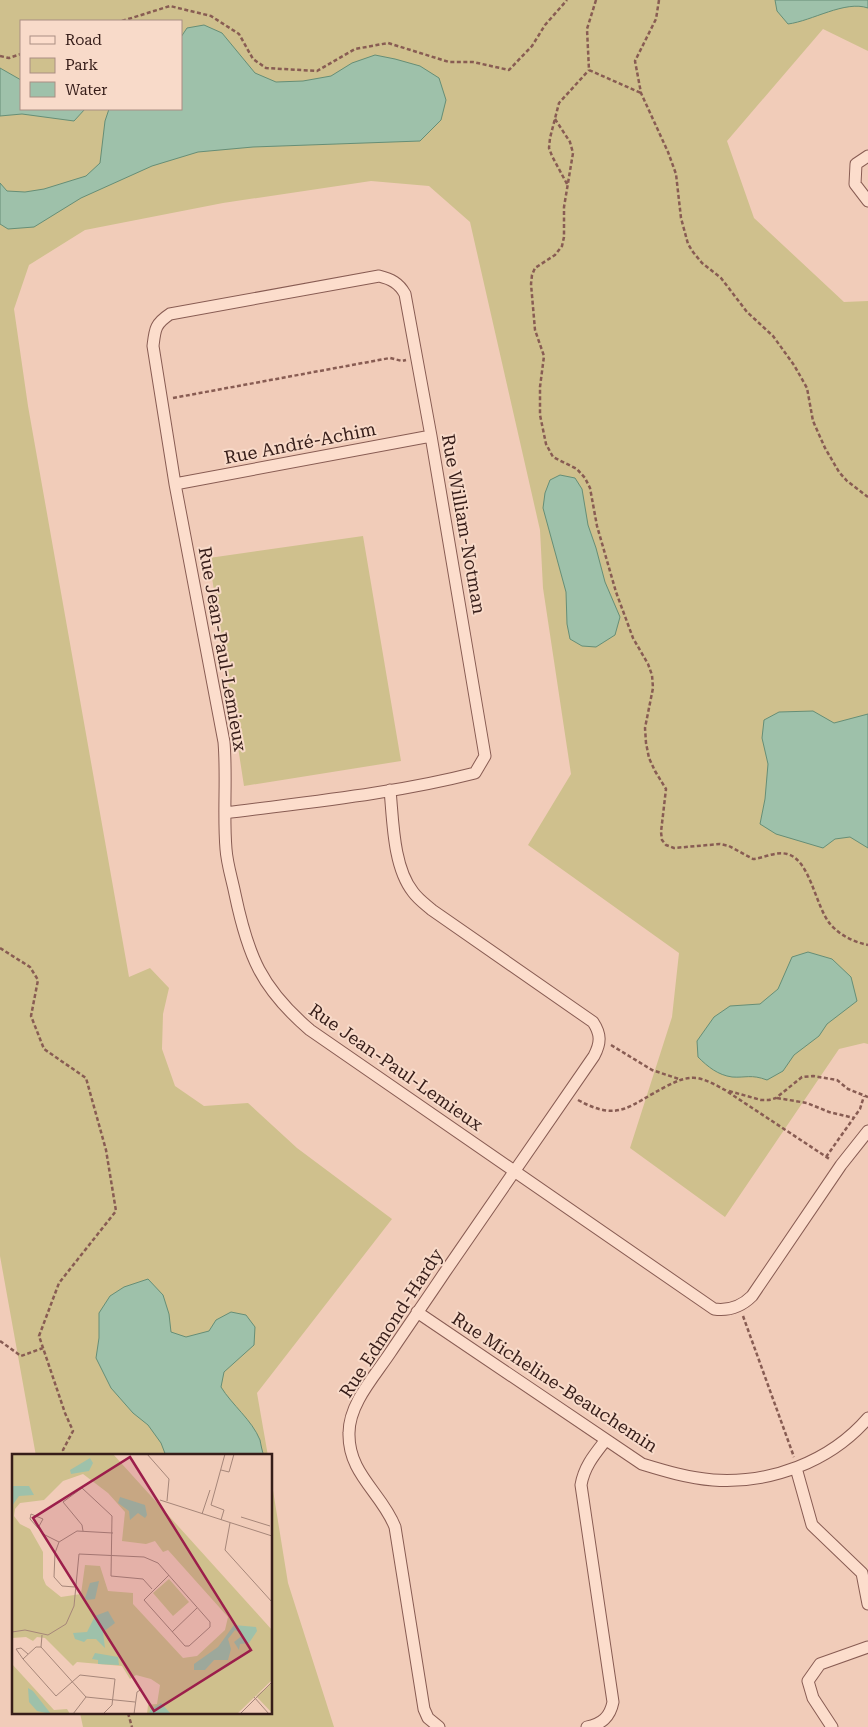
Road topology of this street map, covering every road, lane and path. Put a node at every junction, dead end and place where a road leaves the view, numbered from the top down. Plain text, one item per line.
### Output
1 (566, 0) edge
2 (596, 0) edge
3 (660, 0) edge
4 (125, 20) edge
5 (20, 54) edge
6 (0, 56) edge
7 (589, 70) junction
8 (641, 93) junction
9 (556, 119) junction
10 (868, 156) edge
11 (568, 184) junction
12 (868, 201) edge
13 (155, 328) joint
14 (417, 357) junction
15 (162, 400) junction
16 (432, 436) junction
17 (175, 484) junction
18 (868, 497) edge
19 (390, 790) junction
20 (226, 813) junction
21 (868, 945) edge
22 (0, 948) edge
23 (599, 1043) junction
24 (681, 1079) junction
25 (726, 1090) junction
26 (567, 1095) junction
27 (864, 1096) junction
28 (868, 1097) edge
29 (776, 1098) junction
30 (854, 1118) junction
31 (868, 1131) edge
32 (826, 1157) junction
33 (842, 1165) junction
34 (515, 1171) junction
35 (737, 1307) junction
36 (417, 1312) junction
37 (0, 1341) edge
38 (43, 1348) junction
39 (868, 1418) edge
40 (605, 1441) junction
41 (64, 1454) edge
42 (796, 1468) junction
43 (868, 1604) edge
44 (868, 1647) edge
45 (128, 1714) edge
46 (132, 1727) edge
47 (439, 1727) edge
48 (587, 1727) edge
49 (832, 1727) edge

1 - 4 path
2 - 7 path
3 - 8 path
5 - 6 path
7 - 8 path
7 - 9 path
8 - 18 path
9 - 11 path
9 - 11 path
10 - 12 street
11 - 21 path
13 - 14 street, Rue William-Notman
13 - 15 street, Rue Jean-Paul-Lemieux
14 - 15 path
14 - 16 street, Rue William-Notman
15 - 17 street, Rue Jean-Paul-Lemieux
16 - 17 street, Rue André-Achim
16 - 19 street, Rue William-Notman
17 - 20 street, Rue Jean-Paul-Lemieux
19 - 20 street, Rue William-Notman
19 - 23 street
20 - 34 street, Rue Jean-Paul-Lemieux
22 - 38 path
23 - 24 path
23 - 26 street, Rue Edmond-Hardy
24 - 25 path
24 - 26 path
25 - 29 path
25 - 32 path
26 - 34 street, Rue Edmond-Hardy
27 - 28 path
27 - 29 path
27 - 30 path
29 - 30 path
30 - 32 path
31 - 33 street
32 - 33 path
33 - 35 street
34 - 35 street, Rue Jean-Paul-Lemieux
34 - 36 street, Rue Edmond-Hardy
35 - 42 path
36 - 40 street, Rue Micheline-Beauchemin
36 - 47 street, Rue Edmond-Hardy
37 - 38 path
38 - 41 path
39 - 42 street, Rue Micheline-Beauchemin
40 - 42 street, Rue Micheline-Beauchemin
40 - 48 street
42 - 43 street
44 - 49 street
45 - 46 path

